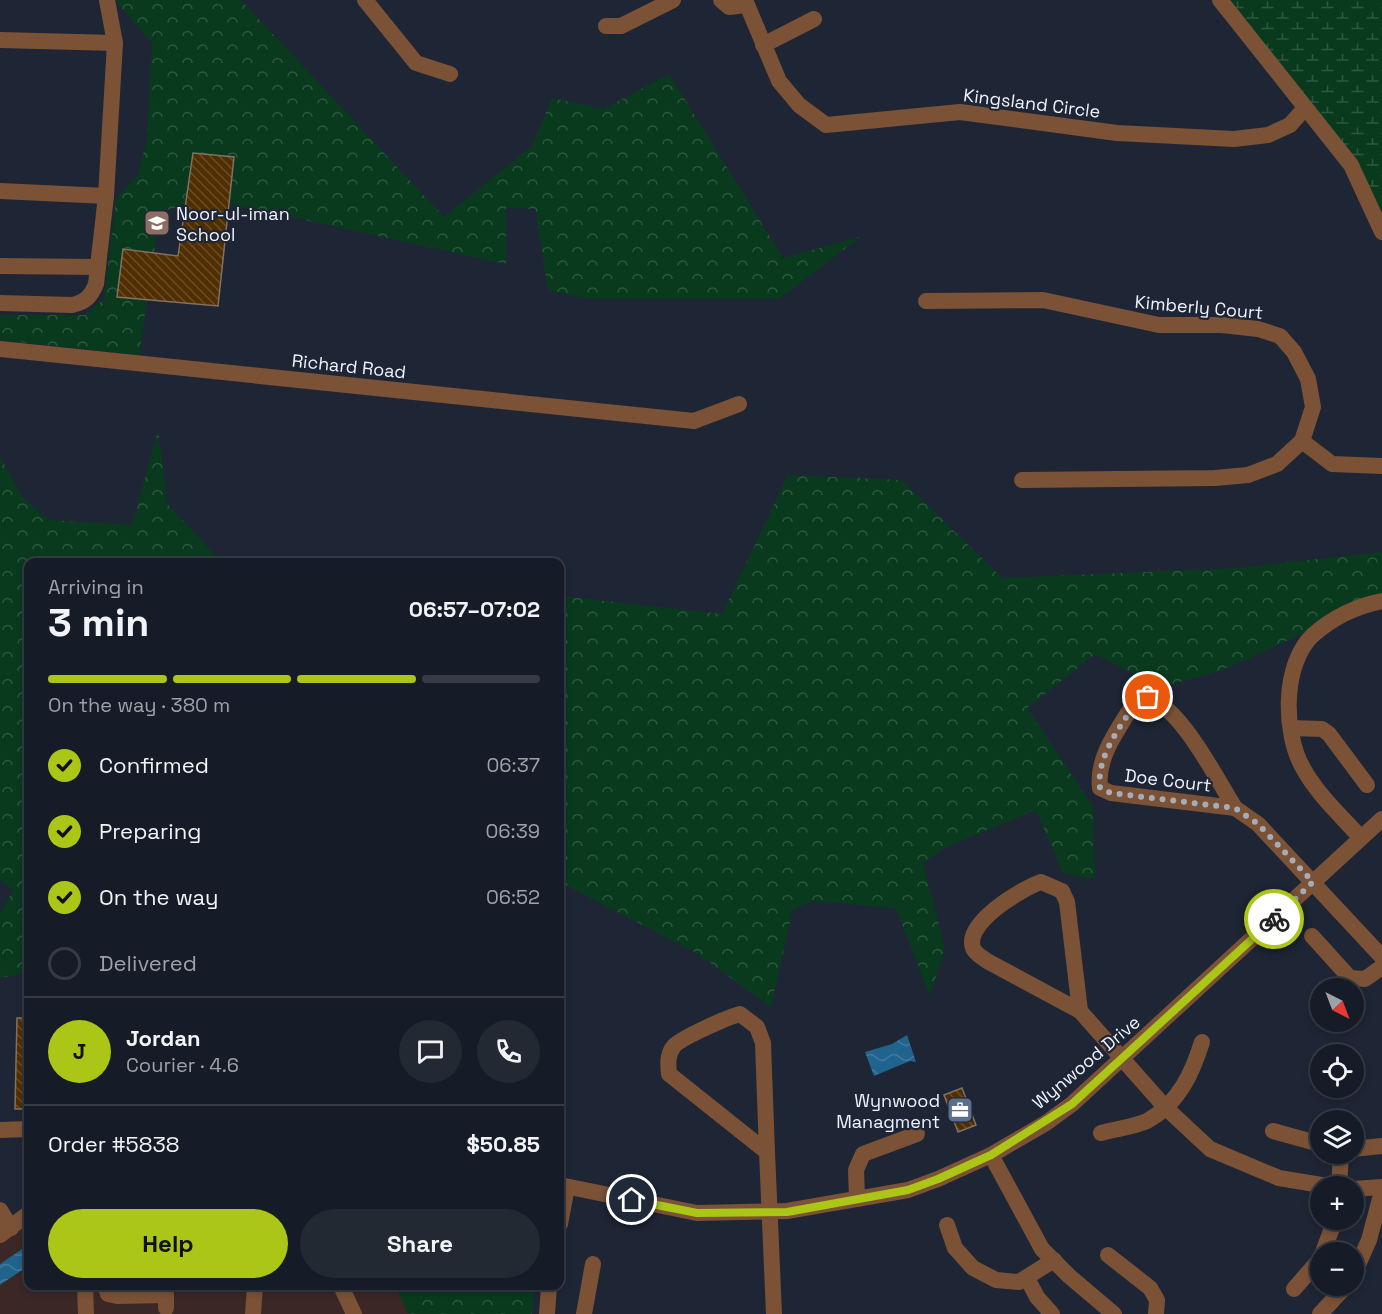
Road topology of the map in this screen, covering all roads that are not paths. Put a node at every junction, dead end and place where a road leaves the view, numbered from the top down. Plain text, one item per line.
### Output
1 (107, 0) edge
2 (365, 0) edge
3 (673, 0) edge
4 (721, 0) edge
5 (1220, 0) edge
6 (746, 2) edge
7 (814, 19) dead end
8 (606, 26) dead end
9 (0, 40) edge
10 (115, 43) junction
11 (764, 45) junction
12 (450, 74) dead end
13 (1304, 109) junction
14 (0, 191) edge
15 (106, 196) junction
16 (1382, 232) edge
17 (0, 266) edge
18 (98, 267) junction
19 (926, 301) dead end
20 (0, 303) edge
21 (0, 349) edge
22 (739, 404) dead end
23 (1302, 441) junction
24 (1382, 466) edge
25 (1022, 480) dead end
26 (1382, 601) edge
27 (1291, 728) junction
28 (1367, 785) dead end
29 (1235, 808) junction
30 (1382, 819) edge
31 (1361, 838) junction
32 (1313, 882) junction
33 (1312, 936) dead end
34 (1382, 957) edge
35 (1382, 967) edge
36 (1080, 1011) junction
37 (1202, 1042) dead end
38 (1122, 1061) junction
39 (1164, 1107) junction
40 (0, 1130) edge
41 (24, 1130) edge
42 (1273, 1131) dead end
43 (1101, 1133) dead end
44 (917, 1134) dead end
45 (1310, 1141) edge
46 (1382, 1146) edge
47 (1364, 1148) edge
48 (767, 1152) junction
49 (991, 1155) junction
50 (1310, 1183) edge
51 (564, 1186) edge
52 (1364, 1189) edge
53 (1382, 1189) edge
54 (857, 1199) junction
55 (0, 1210) edge
56 (769, 1211) junction
57 (24, 1217) edge
58 (947, 1225) dead end
59 (5, 1232) edge
60 (1364, 1250) edge
61 (1108, 1255) dead end
62 (1054, 1260) junction
63 (592, 1264) dead end
64 (1310, 1271) edge
65 (1027, 1278) junction
66 (1294, 1289) dead end
67 (85, 1290) edge
68 (106, 1290) edge
69 (255, 1290) edge
70 (343, 1290) edge
71 (549, 1290) edge
72 (1337, 1296) edge
73 (166, 1301) dead end
74 (86, 1314) edge
75 (253, 1314) edge
76 (354, 1314) edge
77 (547, 1314) edge
78 (584, 1314) edge
79 (774, 1314) edge
80 (1052, 1314) edge
81 (1114, 1314) edge
82 (1156, 1314) edge
83 (1320, 1314) edge

1 - 10 street
2 - 12 street
3 - 8 street
4 - 6 street
5 - 13 street
6 - 11 street, Kingsland Circle
7 - 11 street
9 - 10 street
10 - 15 street
11 - 13 street, Kingsland Circle
13 - 16 street
14 - 15 street
15 - 18 street
17 - 18 street
18 - 20 street
19 - 23 street, Kimberly Court
21 - 22 street, Richard Road
23 - 24 street
23 - 25 street, Kimberly Court
26 - 27 street
27 - 28 street
27 - 31 street
29 - 29 street, Doe Court
29 - 32 street, Doe Court
30 - 31 street, Wynwood Drive
31 - 32 street, Wynwood Drive
32 - 34 street
32 - 38 street, Wynwood Drive
33 - 35 street
36 - 36 street
36 - 38 street
37 - 39 street
38 - 39 street
38 - 49 street, Wynwood Drive
39 - 43 street
39 - 50 street
40 - 41 street
42 - 45 street
44 - 54 street
46 - 47 street
48 - 48 street
48 - 56 street
49 - 54 street, Wynwood Drive
49 - 62 street
51 - 56 street, Wynwood Drive
52 - 53 street
53 - 60 street
54 - 56 street, Wynwood Drive
55 - 59 street
56 - 79 street
57 - 59 street
58 - 65 street
61 - 82 street
62 - 65 street
62 - 81 street
63 - 78 street
64 - 66 street
65 - 80 street
67 - 74 street
68 - 73 street
69 - 75 street
70 - 76 street
71 - 77 street
72 - 83 street

